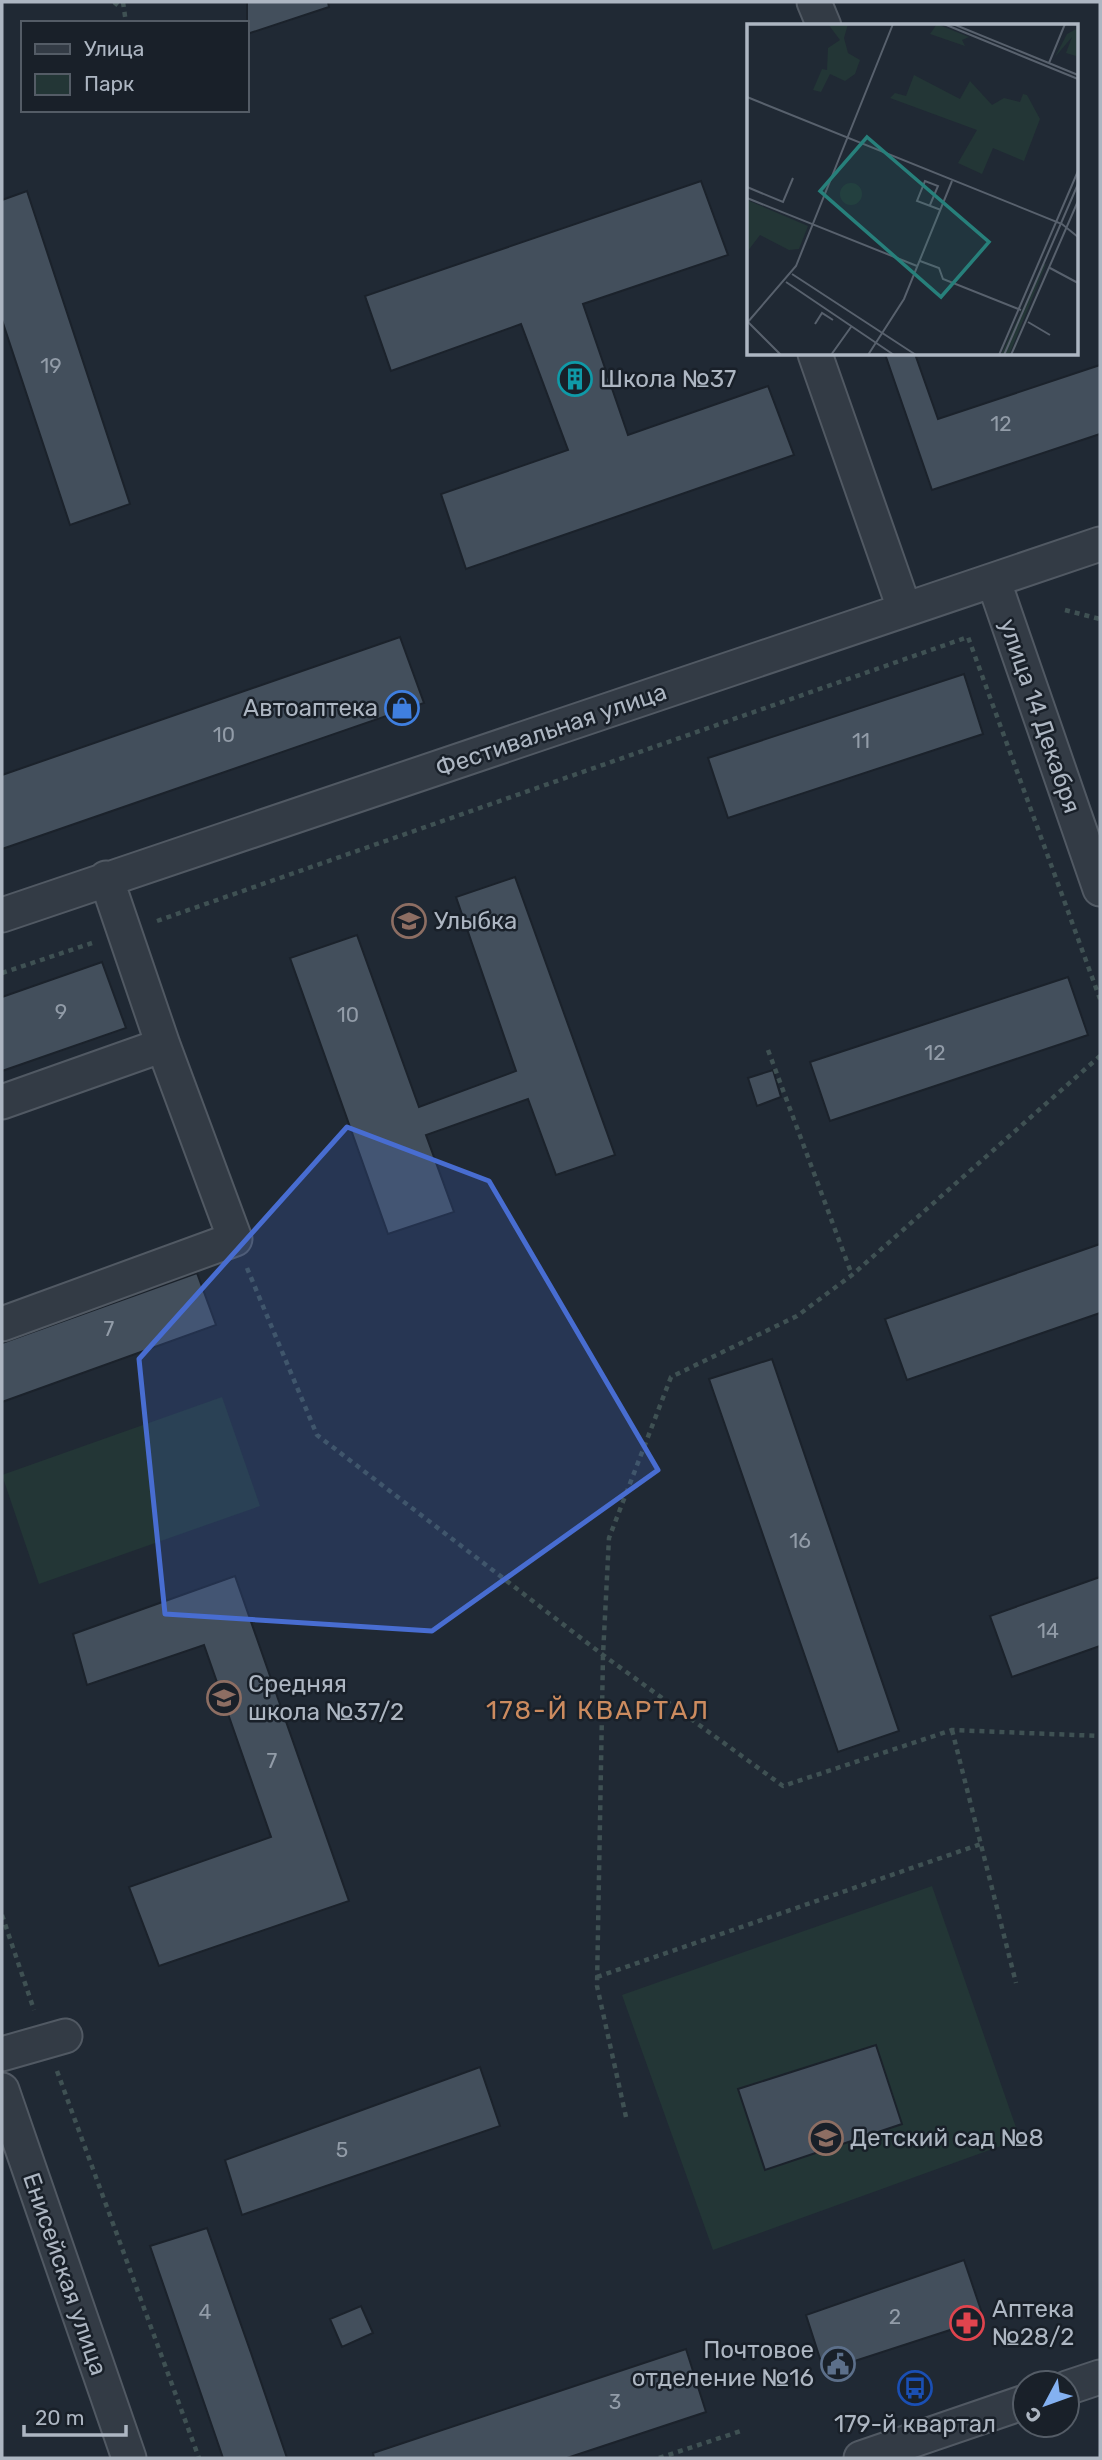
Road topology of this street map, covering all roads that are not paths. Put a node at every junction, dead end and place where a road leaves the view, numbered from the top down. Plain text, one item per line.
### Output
1 (814, 2) edge
2 (823, 24) edge
3 (815, 355) edge
4 (1100, 544) edge
5 (994, 583) junction
6 (904, 608) junction
7 (106, 878) junction
8 (1100, 889) edge
9 (2, 915) edge
10 (163, 1045) junction
11 (2, 1102) edge
12 (2, 1324) edge
13 (55, 2039) road end
14 (2, 2054) edge
15 (2, 2090) edge
16 (1100, 2376) edge
17 (1081, 2383) edge
18 (1011, 2407) edge
19 (129, 2458) edge
20 (861, 2458) edge

1 - 2 street
3 - 6 street
4 - 5 street, Фестивальная улица
5 - 6 street, Фестивальная улица
5 - 8 street, улица 14 Декабря
6 - 7 street, Фестивальная улица
7 - 9 street, Фестивальная улица
7 - 10 street
10 - 11 street
10 - 12 street
13 - 14 street
15 - 19 street, Енисейская улица
16 - 17 street
18 - 20 street

